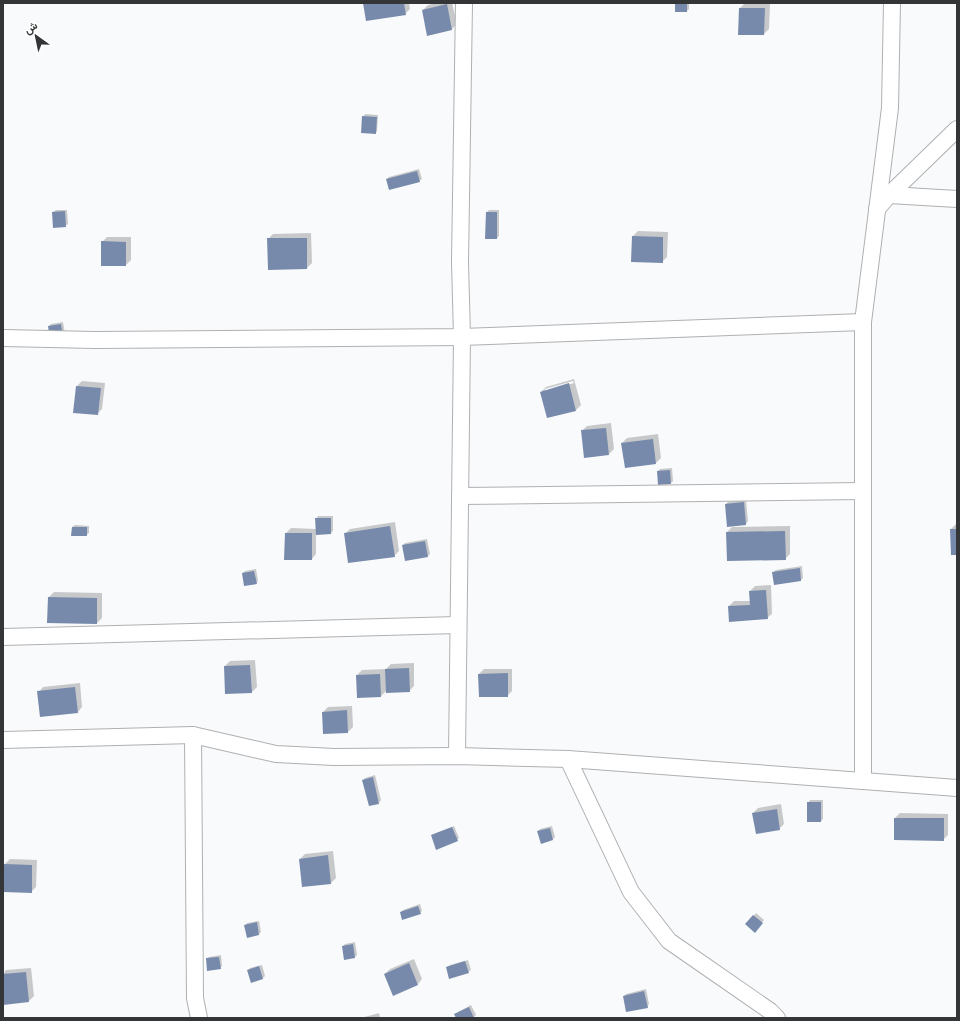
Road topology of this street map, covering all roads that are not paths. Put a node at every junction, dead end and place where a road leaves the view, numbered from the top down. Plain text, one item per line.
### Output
1 (464, 3) edge
2 (892, 3) edge
3 (957, 129) edge
4 (889, 194) junction
5 (957, 199) edge
6 (877, 209) junction
7 (863, 322) junction
8 (462, 337) junction
9 (3, 338) edge
10 (862, 491) junction
11 (460, 496) junction
12 (458, 625) junction
13 (3, 637) edge
14 (193, 735) junction
15 (3, 740) edge
16 (457, 756) junction
17 (568, 759) junction
18 (863, 781) junction
19 (957, 788) edge
20 (767, 1016) edge
21 (199, 1018) edge

1 - 8 street
2 - 6 street
3 - 4 street
4 - 5 street
4 - 6 street
6 - 7 street
7 - 8 street
7 - 10 street
8 - 9 street
8 - 11 street
10 - 11 street
10 - 18 street
11 - 12 street
12 - 13 street
12 - 16 street
14 - 15 street
14 - 16 street
14 - 21 street
16 - 17 street
17 - 18 street
17 - 20 street
18 - 19 street

